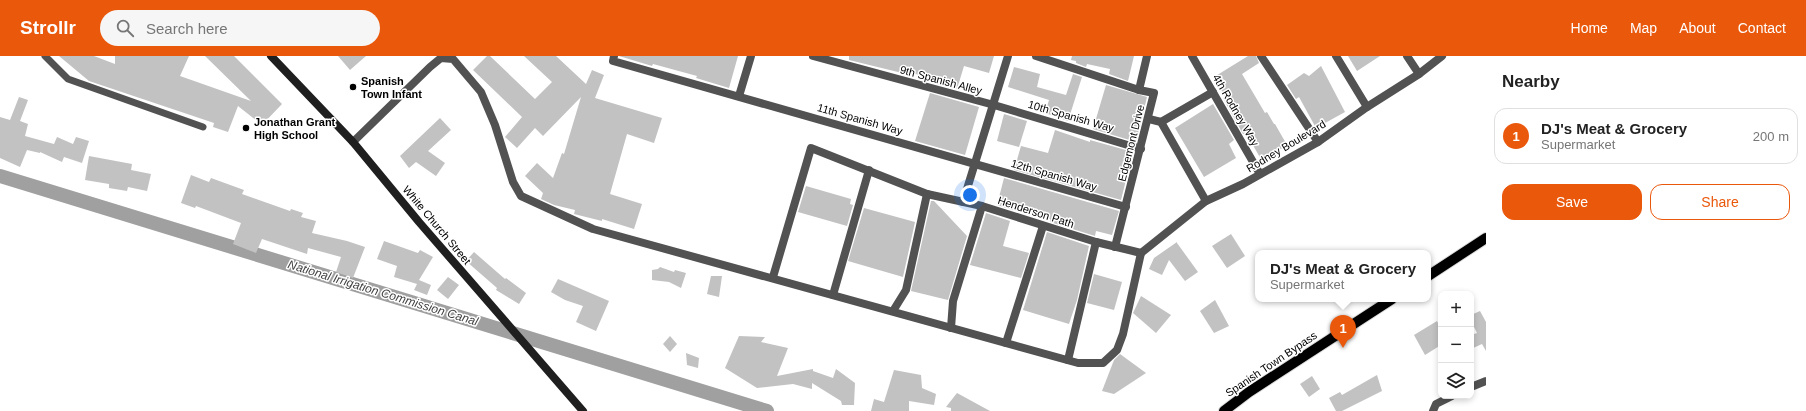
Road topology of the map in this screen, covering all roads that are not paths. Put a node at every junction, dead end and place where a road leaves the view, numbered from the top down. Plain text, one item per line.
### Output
1 (45, 56) edge
2 (271, 56) edge
3 (751, 56) edge
4 (813, 56) edge
5 (1008, 56) edge
6 (1036, 56) edge
7 (1147, 56) edge
8 (1192, 56) edge
9 (1261, 56) edge
10 (1336, 56) edge
11 (1407, 56) edge
12 (1442, 56) edge
13 (442, 57) edge
14 (614, 58) edge
15 (1419, 74) junction
16 (1139, 90) junction
17 (1213, 92) junction
18 (739, 96) junction
19 (994, 106) junction
20 (1367, 107) junction
21 (1149, 120) junction
22 (1161, 122) junction
23 (203, 127) dead end
24 (353, 142) junction
25 (1318, 142) junction
26 (1141, 148) junction
27 (975, 163) junction
28 (870, 170) junction
29 (1260, 174) junction
30 (927, 194) junction
31 (1206, 201) junction
32 (963, 202) junction
33 (982, 206) junction
34 (1126, 207) junction
35 (1043, 226) junction
36 (1486, 238) edge
37 (1096, 242) junction
38 (1115, 247) junction
39 (1142, 253) junction
40 (1431, 274) edge
41 (773, 278) junction
42 (833, 295) junction
43 (1387, 302) edge
44 (893, 311) junction
45 (951, 328) junction
46 (1006, 343) junction
47 (1068, 360) junction
48 (1486, 381) edge
49 (1474, 386) edge
50 (1446, 399) edge
51 (583, 411) edge
52 (1224, 411) edge
53 (1433, 411) edge

1 - 23 lane
2 - 24 street, White Church Street
3 - 18 street
4 - 19 street, 9th Spanish Alley
5 - 19 street
6 - 16 street
7 - 16 street, Edgemont Drive
8 - 17 street, 4th Rodney Way
9 - 25 street
10 - 20 street
11 - 15 street
12 - 15 street, Rodney Boulevard
13 - 24 street
13 - 41 street
14 - 18 street, 11th Spanish Way
15 - 20 street, Rodney Boulevard
16 - 21 street, Edgemont Drive
17 - 22 street
17 - 29 street, 4th Rodney Way
18 - 27 street, 11th Spanish Way
19 - 26 street, 10th Spanish Way
19 - 27 street
20 - 25 street, Rodney Boulevard
21 - 22 street
21 - 26 street, Edgemont Drive
22 - 31 street
24 - 51 street, White Church Street
25 - 29 street, Rodney Boulevard
26 - 34 street, Edgemont Drive
27 - 32 street
27 - 34 street, 12th Spanish Way
28 - 30 street, Henderson Path
28 - 41 street, Henderson Path
28 - 42 street
29 - 31 street, Rodney Boulevard
30 - 32 street, Henderson Path
30 - 44 street
31 - 39 street, Rodney Boulevard
32 - 33 street, Henderson Path
33 - 35 street, Henderson Path
33 - 45 street
34 - 38 street, Edgemont Drive
35 - 37 street, Henderson Path
35 - 46 street
36 - 40 main road
37 - 38 street, Henderson Path
37 - 47 street
38 - 39 street, Henderson Path
39 - 47 street
41 - 42 street
42 - 44 street
43 - 52 main road, Spanish Town Bypass
44 - 45 street
45 - 46 street
46 - 47 street
48 - 49 street
50 - 53 street

